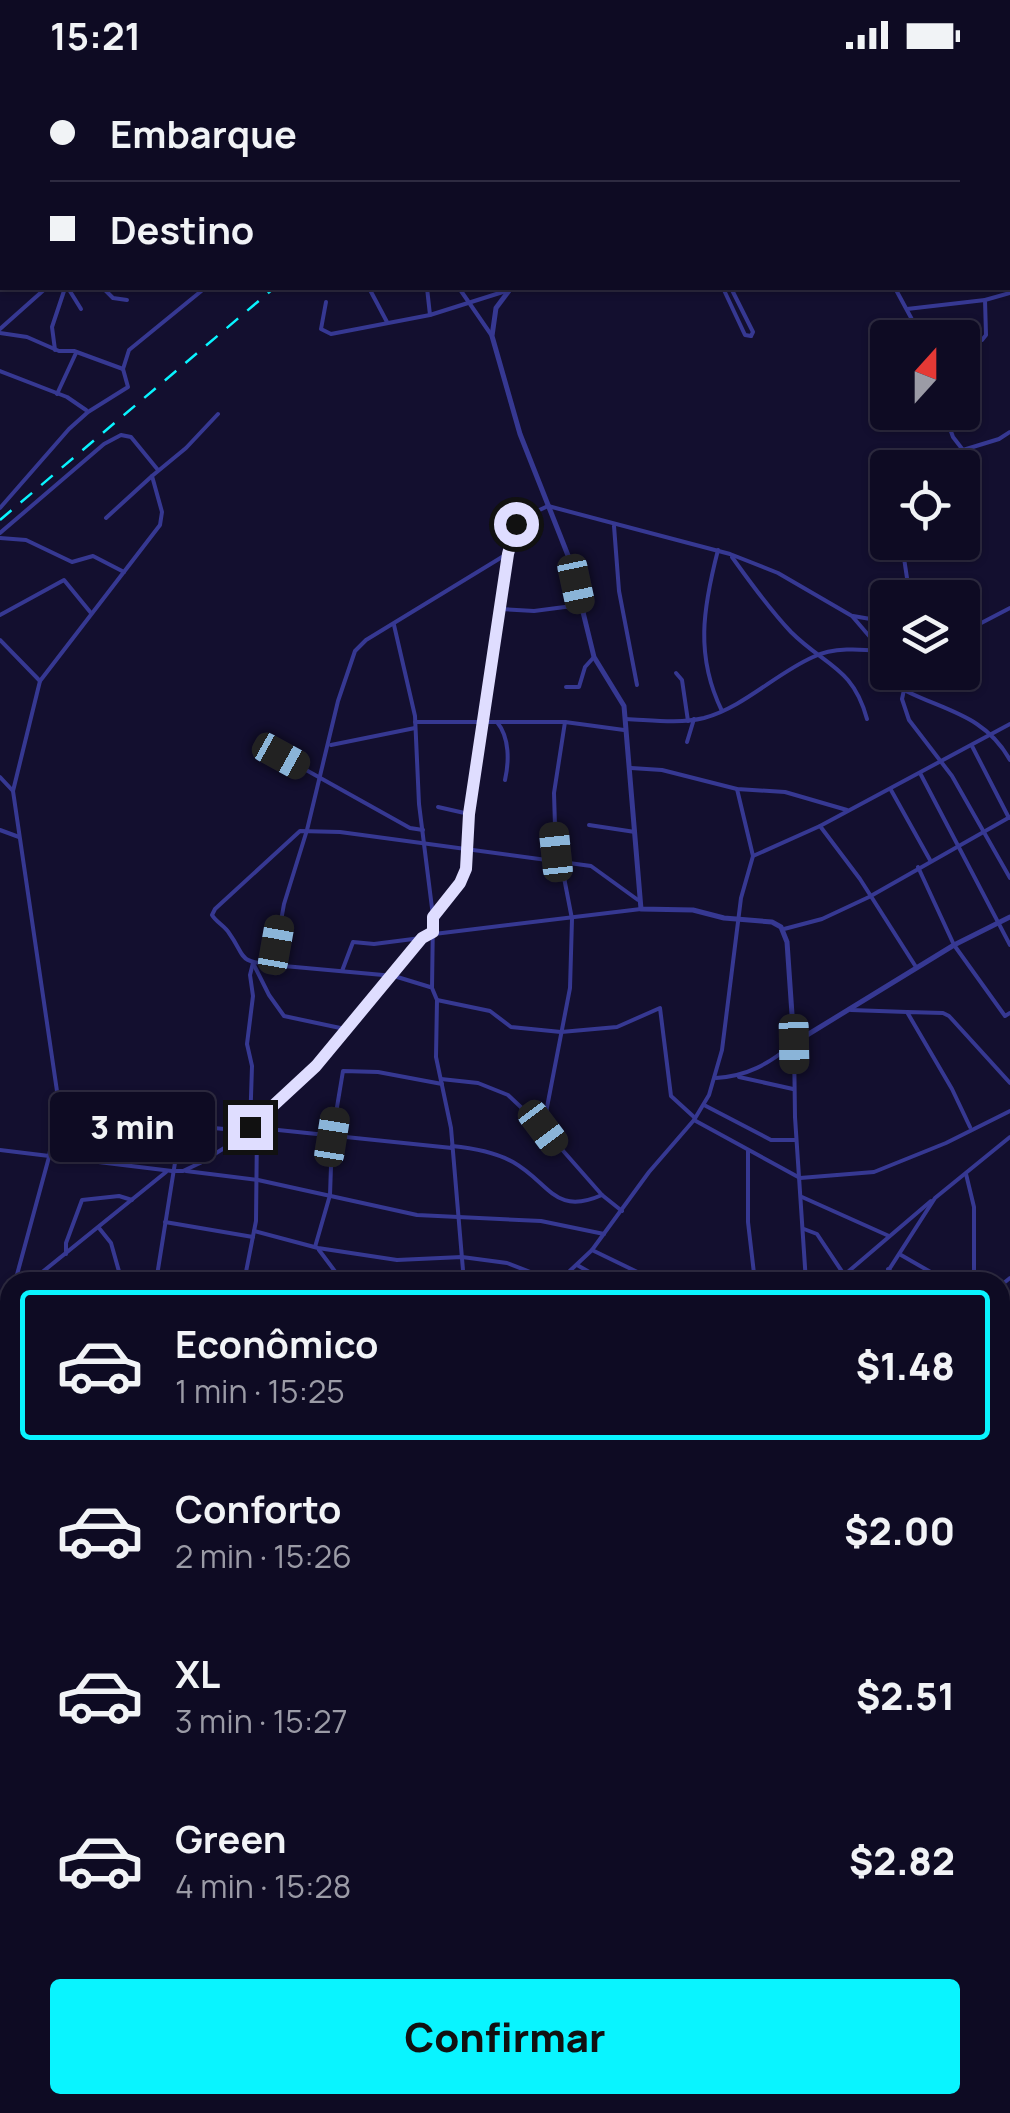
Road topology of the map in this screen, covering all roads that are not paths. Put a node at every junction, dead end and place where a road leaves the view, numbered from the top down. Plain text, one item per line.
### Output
1 (44, 290) edge
2 (65, 290) edge
3 (68, 290) edge
4 (105, 290) edge
5 (202, 290) edge
6 (370, 290) edge
7 (427, 290) edge
8 (461, 290) edge
9 (468, 290) edge
10 (504, 290) edge
11 (507, 290) edge
12 (724, 290) edge
13 (732, 290) edge
14 (895, 290) edge
15 (1010, 293) edge
16 (465, 294) junction
17 (127, 300) dead end
18 (984, 300) junction
19 (326, 302) dead end
20 (472, 302) junction
21 (82, 308) dead end
22 (907, 309) junction
23 (430, 315) junction
24 (913, 320) edge
25 (387, 322) junction
26 (0, 331) edge
27 (492, 336) junction
28 (980, 339) edge
29 (55, 350) junction
30 (76, 353) junction
31 (122, 369) junction
32 (0, 371) edge
33 (56, 395) junction
34 (88, 412) junction
35 (218, 414) dead end
36 (950, 430) edge
37 (1010, 432) edge
38 (158, 470) junction
39 (152, 476) junction
40 (548, 506) junction
41 (0, 508) edge
42 (106, 518) dead end
43 (614, 526) junction
44 (0, 535) edge
45 (718, 550) junction
46 (508, 554) junction
47 (730, 554) junction
48 (124, 572) junction
49 (580, 605) junction
50 (1010, 608) edge
51 (500, 609) junction
52 (92, 613) junction
53 (0, 615) edge
54 (852, 616) junction
55 (870, 619) edge
56 (394, 624) junction
57 (980, 624) edge
58 (870, 637) edge
59 (0, 640) edge
60 (870, 651) edge
61 (815, 655) junction
62 (594, 657) junction
63 (676, 673) dead end
64 (40, 681) junction
65 (637, 685) dead end
66 (566, 688) dead end
67 (904, 690) joint
68 (722, 711) junction
69 (626, 719) junction
70 (867, 719) dead end
71 (691, 720) junction
72 (483, 721) junction
73 (497, 722) junction
74 (565, 722) junction
75 (1010, 724) edge
76 (415, 726) junction
77 (624, 730) junction
78 (992, 733) junction
79 (687, 742) dead end
80 (329, 745) junction
81 (972, 746) junction
82 (281, 756) dead end
83 (1010, 760) edge
84 (942, 761) junction
85 (631, 768) junction
86 (920, 773) junction
87 (0, 777) edge
88 (321, 777) junction
89 (506, 780) dead end
90 (890, 788) junction
91 (737, 789) junction
92 (13, 790) junction
93 (438, 807) dead end
94 (847, 810) junction
95 (469, 814) junction
96 (1010, 819) edge
97 (589, 825) dead end
98 (820, 826) junction
99 (0, 830) edge
100 (307, 830) junction
101 (422, 830) junction
102 (635, 832) junction
103 (984, 832) junction
104 (19, 837) junction
105 (424, 843) junction
106 (958, 844) junction
107 (467, 848) junction
108 (753, 856) junction
109 (558, 860) junction
110 (930, 860) junction
111 (918, 867) junction
112 (1010, 878) edge
113 (869, 897) junction
114 (640, 901) junction
115 (641, 909) junction
116 (433, 917) junction
117 (572, 918) junction
118 (1010, 918) edge
119 (738, 919) junction
120 (998, 923) junction
121 (784, 930) junction
122 (433, 932) junction
123 (422, 938) junction
124 (954, 945) junction
125 (1010, 945) edge
126 (253, 963) junction
127 (273, 965) junction
128 (917, 968) junction
129 (342, 972) junction
130 (394, 976) junction
131 (432, 988) junction
132 (437, 1000) junction
133 (849, 1010) junction
134 (906, 1012) junction
135 (1007, 1014) edge
136 (1010, 1022) edge
137 (346, 1030) junction
138 (561, 1032) junction
139 (794, 1044) junction
140 (739, 1076) junction
141 (716, 1078) junction
142 (441, 1082) junction
143 (1010, 1083) edge
144 (795, 1089) junction
145 (704, 1105) junction
146 (57, 1110) junction
147 (1010, 1111) edge
148 (694, 1119) junction
149 (182, 1124) junction
150 (257, 1128) junction
151 (543, 1128) junction
152 (971, 1128) junction
153 (248, 1129) junction
154 (332, 1137) junction
155 (1010, 1137) edge
156 (797, 1140) junction
157 (452, 1147) junction
158 (0, 1150) edge
159 (748, 1151) junction
160 (49, 1157) junction
161 (170, 1170) junction
162 (182, 1171) junction
163 (966, 1173) junction
164 (800, 1178) junction
165 (258, 1180) junction
166 (330, 1195) junction
167 (602, 1195) junction
168 (802, 1197) junction
169 (934, 1198) junction
170 (132, 1200) junction
171 (622, 1212) junction
172 (461, 1218) junction
173 (164, 1222) junction
174 (98, 1227) junction
175 (804, 1230) junction
176 (254, 1234) junction
177 (604, 1234) junction
178 (888, 1236) junction
179 (317, 1248) junction
180 (592, 1250) junction
181 (66, 1254) junction
182 (900, 1254) junction
183 (462, 1257) junction
184 (577, 1265) junction
185 (888, 1269) junction
186 (18, 1272) edge
187 (43, 1272) edge
188 (120, 1272) edge
189 (158, 1272) edge
190 (246, 1272) edge
191 (335, 1272) edge
192 (463, 1272) edge
193 (531, 1272) edge
194 (569, 1272) edge
195 (589, 1272) edge
196 (637, 1272) edge
197 (754, 1272) edge
198 (806, 1272) edge
199 (842, 1272) edge
200 (849, 1272) edge
201 (886, 1272) edge
202 (891, 1272) edge
203 (931, 1272) edge
204 (974, 1272) edge

1 - 26 street
2 - 29 street
3 - 21 street
4 - 17 street
5 - 31 street
6 - 25 street
7 - 23 street
8 - 16 street
9 - 16 street
10 - 20 street
11 - 27 street
12 - 13 street
14 - 22 street
15 - 18 street
16 - 20 street
18 - 22 street
18 - 28 street
19 - 25 street
20 - 23 street
20 - 27 street
22 - 24 street
23 - 25 street
26 - 29 street
27 - 40 street
29 - 30 street
30 - 31 street
30 - 33 street
31 - 34 street
32 - 33 street
33 - 34 street
34 - 41 street
35 - 38 street
36 - 37 street
38 - 39 street
38 - 44 street
39 - 42 street
39 - 48 street
40 - 43 street
40 - 46 street
40 - 49 street
43 - 45 street
43 - 65 street
44 - 48 street
45 - 47 street
45 - 68 street
46 - 51 street
46 - 56 street
47 - 54 street
47 - 61 street
48 - 52 street
49 - 51 street
49 - 62 street
50 - 57 street
51 - 72 street
52 - 53 street
52 - 64 street
54 - 55 street
54 - 58 street
56 - 76 street
56 - 80 street
59 - 64 street
60 - 61 street
61 - 68 street
61 - 70 street
62 - 66 street
62 - 69 street
63 - 71 street
64 - 92 street
67 - 78 street
67 - 84 street
68 - 71 street
69 - 71 street
69 - 77 street
71 - 79 street
72 - 73 street
72 - 76 street
72 - 95 street
73 - 74 street
73 - 89 street
74 - 77 street
74 - 109 street
75 - 78 street
76 - 80 street
76 - 101 street
77 - 85 street
78 - 81 street
78 - 83 street
80 - 88 street
81 - 84 street
81 - 96 street
82 - 88 street
84 - 86 street
84 - 103 street
85 - 91 street
85 - 102 street
86 - 90 street
86 - 106 street
87 - 92 street
88 - 100 street
88 - 101 street
90 - 94 street
90 - 110 street
91 - 94 street
91 - 108 street
92 - 104 street
93 - 95 street
94 - 98 street
95 - 107 street
96 - 103 street
97 - 102 street
98 - 108 street
98 - 113 street
99 - 104 street
100 - 105 street
100 - 126 street
100 - 127 street
101 - 105 street
102 - 114 street
103 - 106 street
103 - 112 street
104 - 146 street
105 - 107 street
105 - 116 street
106 - 110 street
106 - 120 street
107 - 109 street
107 - 116 street
108 - 119 street
109 - 114 street
109 - 117 street
110 - 111 street
111 - 113 street
111 - 124 street
113 - 121 street
113 - 128 street
114 - 115 street
115 - 117 street
115 - 119 street
116 - 122 street
117 - 122 street
117 - 138 street
118 - 120 street
119 - 121 street
119 - 141 street
120 - 124 street
120 - 125 street
121 - 139 street
122 - 123 street
122 - 131 street
123 - 129 street
123 - 130 street
124 - 128 street
124 - 135 street
126 - 127 street
126 - 137 street
126 - 153 street
127 - 129 street
128 - 133 street
129 - 130 street
130 - 131 street
130 - 137 street
131 - 132 street
132 - 138 street
132 - 142 street
133 - 134 street
133 - 139 street
134 - 143 street
134 - 152 street
135 - 136 street
137 - 153 street
138 - 148 street
138 - 151 street
139 - 140 street
139 - 144 street
140 - 141 street
140 - 144 street
141 - 145 street
142 - 151 street
142 - 154 street
142 - 157 street
144 - 156 street
145 - 148 street
145 - 156 street
146 - 149 street
146 - 160 street
147 - 152 street
148 - 159 street
148 - 171 street
149 - 153 street
149 - 161 street
150 - 153 street
150 - 154 street
150 - 165 street
151 - 167 street
152 - 164 street
153 - 162 street
154 - 157 street
154 - 166 street
155 - 163 street
156 - 164 street
157 - 167 street
157 - 172 street
158 - 160 street
159 - 164 street
159 - 197 street
160 - 161 street
160 - 186 street
161 - 162 street
161 - 170 street
161 - 173 street
162 - 165 street
163 - 169 street
163 - 204 street
164 - 168 street
165 - 166 street
165 - 176 street
166 - 172 street
166 - 179 street
167 - 171 street
168 - 175 street
168 - 178 street
169 - 178 street
169 - 182 street
170 - 174 street
170 - 181 street
171 - 177 street
172 - 177 street
172 - 183 street
173 - 176 street
173 - 189 street
174 - 181 street
174 - 188 street
175 - 198 street
175 - 199 street
176 - 179 street
176 - 190 street
177 - 180 street
178 - 200 street
179 - 183 street
179 - 191 street
180 - 184 street
180 - 196 street
181 - 187 street
182 - 185 street
182 - 203 street
183 - 192 street
183 - 193 street
184 - 194 street
184 - 195 street
185 - 201 street
185 - 202 street

